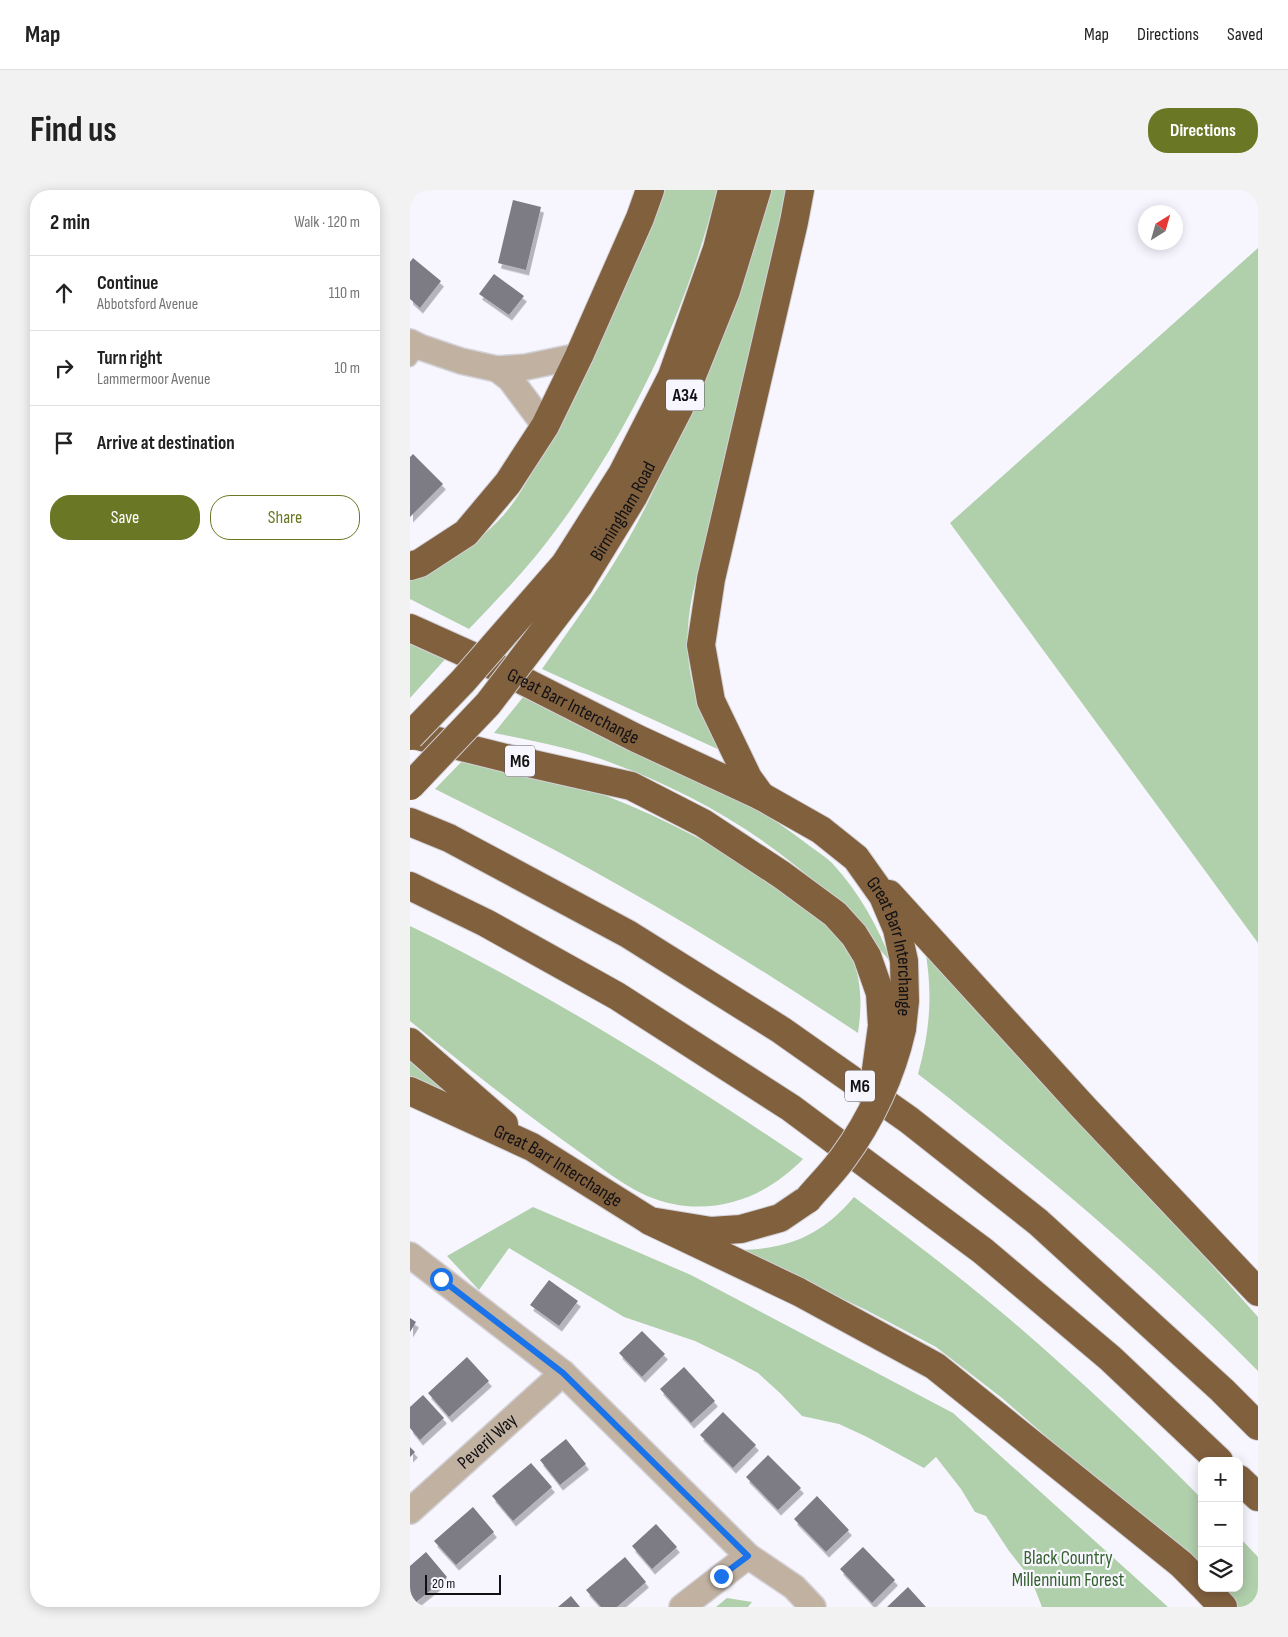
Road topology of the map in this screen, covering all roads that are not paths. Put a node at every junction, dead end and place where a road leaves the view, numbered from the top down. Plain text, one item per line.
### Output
1 (650, 190) edge
2 (732, 190) edge
3 (757, 190) edge
4 (800, 190) edge
5 (413, 350) edge
6 (579, 356) junction
7 (497, 369) junction
8 (545, 426) junction
9 (410, 566) edge
10 (572, 574) junction
11 (410, 628) edge
12 (410, 735) edge
13 (410, 786) edge
14 (762, 796) junction
15 (410, 822) edge
16 (856, 858) junction
17 (410, 886) edge
18 (892, 1027) junction
19 (410, 1042) edge
20 (410, 1091) edge
21 (532, 1147) junction
22 (650, 1221) junction
23 (410, 1255) edge
24 (1258, 1292) edge
25 (563, 1373) junction
26 (1258, 1426) edge
27 (1216, 1457) edge
28 (1243, 1483) edge
29 (1258, 1498) edge
30 (410, 1511) edge
31 (748, 1556) junction
32 (1198, 1581) edge
33 (1209, 1592) edge
34 (682, 1607) edge
35 (813, 1607) edge
36 (1223, 1607) edge

1 - 6 highway
2 - 10 highway, Birmingham Road / A34
3 - 10 highway, Birmingham Road / A34
4 - 14 highway
5 - 7 street
6 - 7 street
6 - 8 highway
7 - 8 street
8 - 9 highway
10 - 12 highway, Birmingham Road / A34, bridge
10 - 13 highway, Birmingham Road / A34, bridge
11 - 14 highway, Great Barr Interchange
12 - 18 highway, M6
14 - 16 highway, Great Barr Interchange
15 - 26 highway, M6
16 - 18 highway, Great Barr Interchange
16 - 24 highway
17 - 27 highway
18 - 22 highway, Great Barr Interchange, bridge
19 - 21 highway
20 - 21 highway, Great Barr Interchange
21 - 22 highway, Great Barr Interchange
22 - 32 highway
23 - 25 street
25 - 30 street, Peveril Way
25 - 31 street
28 - 29 highway
31 - 34 street
31 - 35 street
33 - 36 highway

